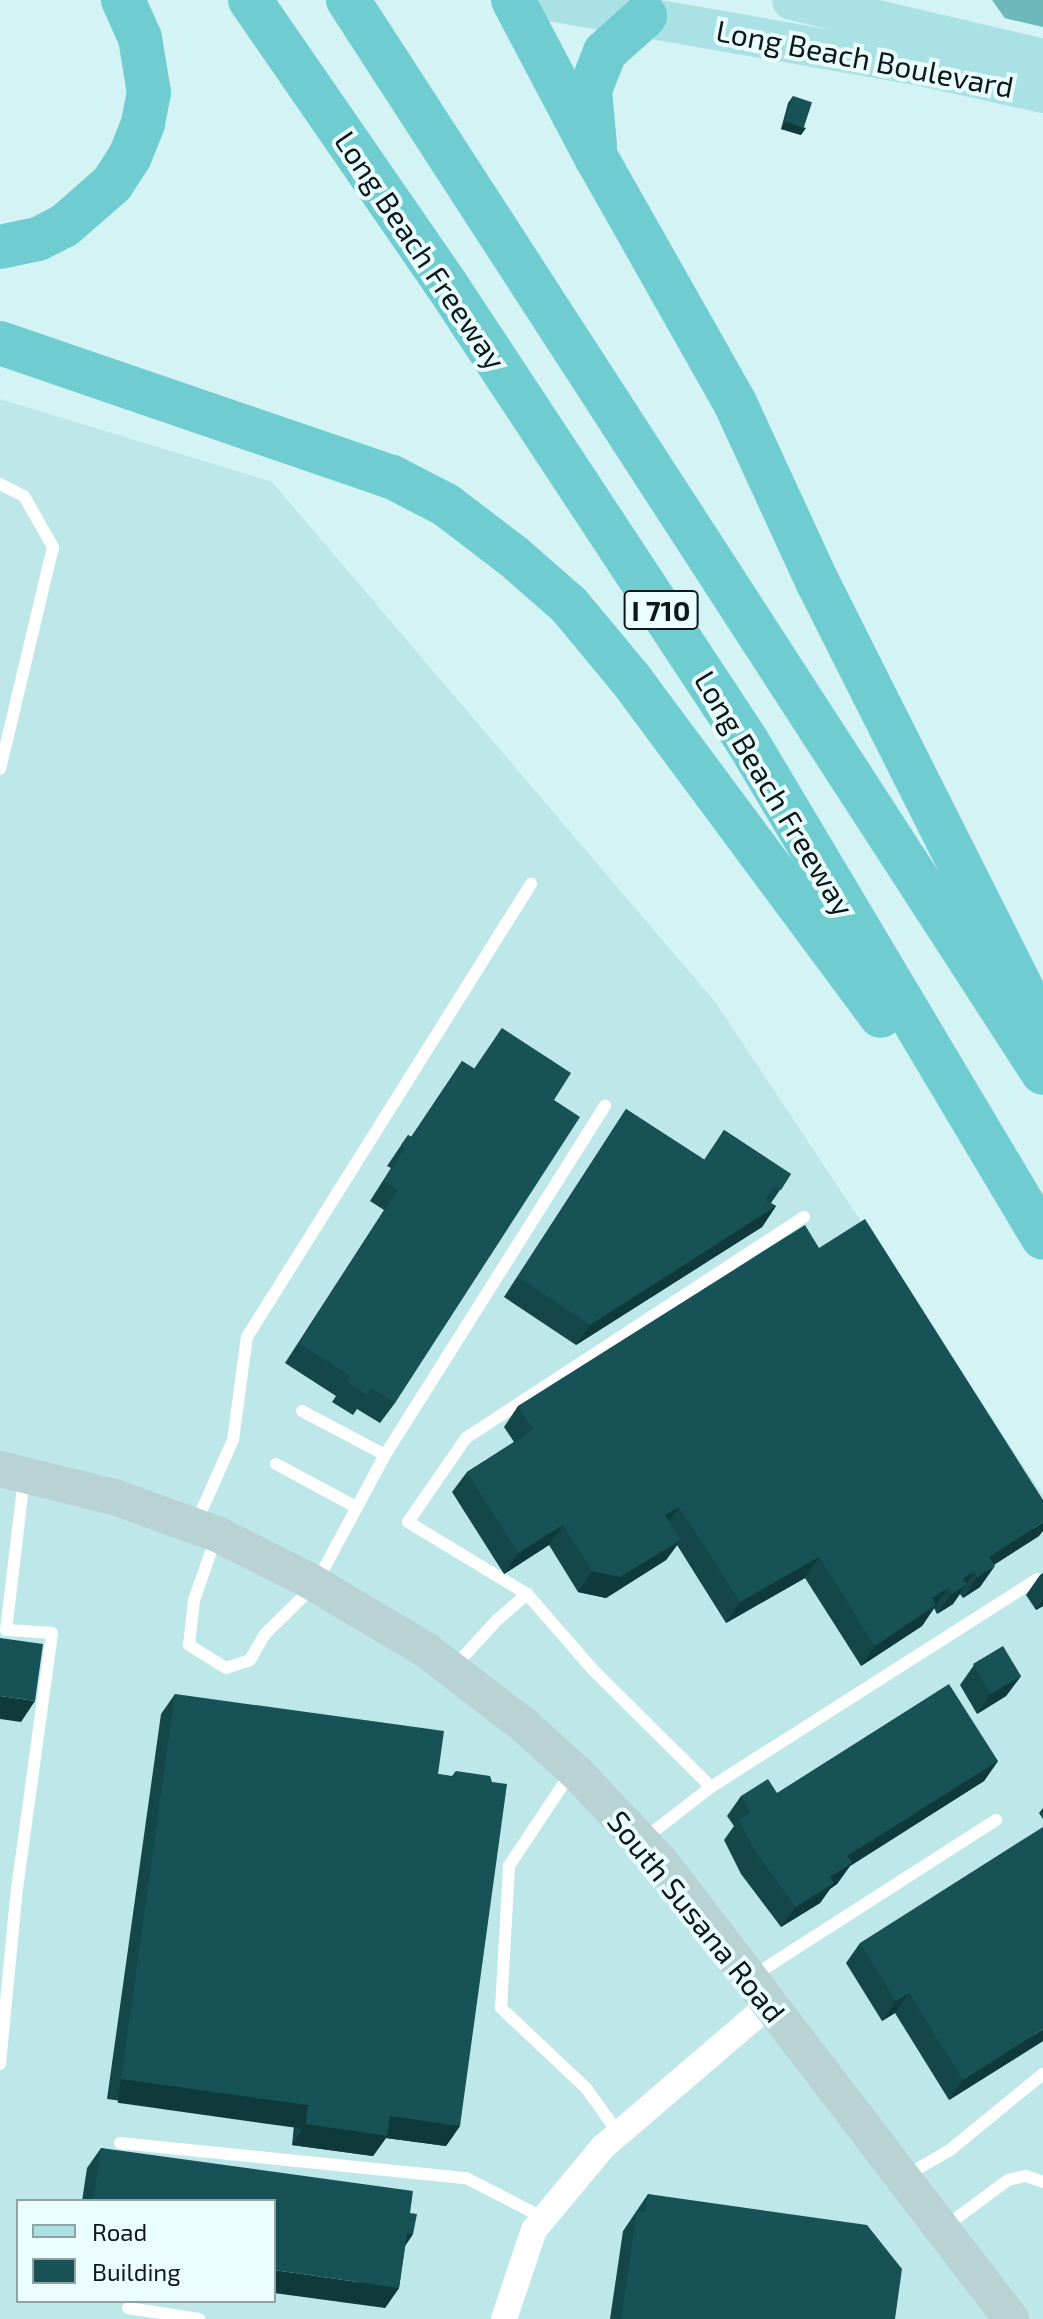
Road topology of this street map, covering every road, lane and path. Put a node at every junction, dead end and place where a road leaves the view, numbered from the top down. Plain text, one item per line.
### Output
1 (123, 0) edge
2 (250, 0) edge
3 (348, 0) edge
4 (513, 0) edge
5 (544, 0) edge
6 (792, 0) edge
7 (645, 16) junction
8 (929, 50) junction
9 (1043, 59) edge
10 (1043, 93) edge
11 (597, 159) junction
12 (0, 247) edge
13 (0, 343) edge
14 (0, 484) edge
15 (0, 769) edge
16 (531, 884) dead end
17 (1043, 1030) edge
18 (1043, 1073) edge
19 (605, 1106) dead end
20 (1018, 1200) junction
21 (804, 1217) dead end
22 (1043, 1238) edge
23 (302, 1411) dead end
24 (385, 1455) junction
25 (276, 1464) dead end
26 (12, 1472) edge
27 (356, 1507) junction
28 (206, 1530) junction
29 (1037, 1579) dead end
30 (315, 1585) junction
31 (527, 1594) junction
32 (452, 1669) junction
33 (574, 1769) junction
34 (711, 1787) junction
35 (996, 1820) dead end
36 (643, 1840) junction
37 (760, 1991) junction
38 (4, 2003) edge
39 (1, 2049) edge
40 (0, 2064) edge
41 (1043, 2074) edge
42 (619, 2134) junction
43 (120, 2143) dead end
44 (901, 2179) junction
45 (1043, 2182) edge
46 (544, 2218) junction
47 (941, 2229) junction
48 (128, 2308) dead end
49 (199, 2319) edge
50 (504, 2319) edge
51 (1011, 2319) edge

1 - 12 highway
2 - 20 highway, Long Beach Freeway / I 710
3 - 18 highway, I 710
4 - 11 highway
5 - 7 main road, Long Beach Boulevard
6 - 8 main road, Long Beach Boulevard
7 - 8 main road, Long Beach Boulevard
7 - 11 highway
8 - 9 main road, Long Beach Boulevard
8 - 10 main road, Long Beach Boulevard
11 - 17 highway
13 - 20 highway
14 - 15 lane
16 - 28 lane
19 - 24 lane
20 - 22 highway, Long Beach Freeway / I 710
21 - 31 lane
23 - 24 lane
24 - 27 lane
25 - 27 lane
26 - 28 street, South Susana Road
26 - 38 lane
27 - 30 lane
28 - 30 street, South Susana Road
28 - 30 lane
29 - 34 lane
30 - 32 street, South Susana Road
31 - 32 lane
31 - 34 lane
32 - 33 street, South Susana Road
33 - 36 street, South Susana Road
33 - 42 lane
34 - 36 lane
35 - 37 lane
36 - 37 street, South Susana Road
37 - 42 street
37 - 44 street, South Susana Road
38 - 39 lane
39 - 40 lane
41 - 44 lane
42 - 46 street
43 - 46 lane
44 - 47 street, South Susana Road
45 - 47 lane
46 - 50 street
47 - 51 street, South Susana Road
48 - 49 lane

